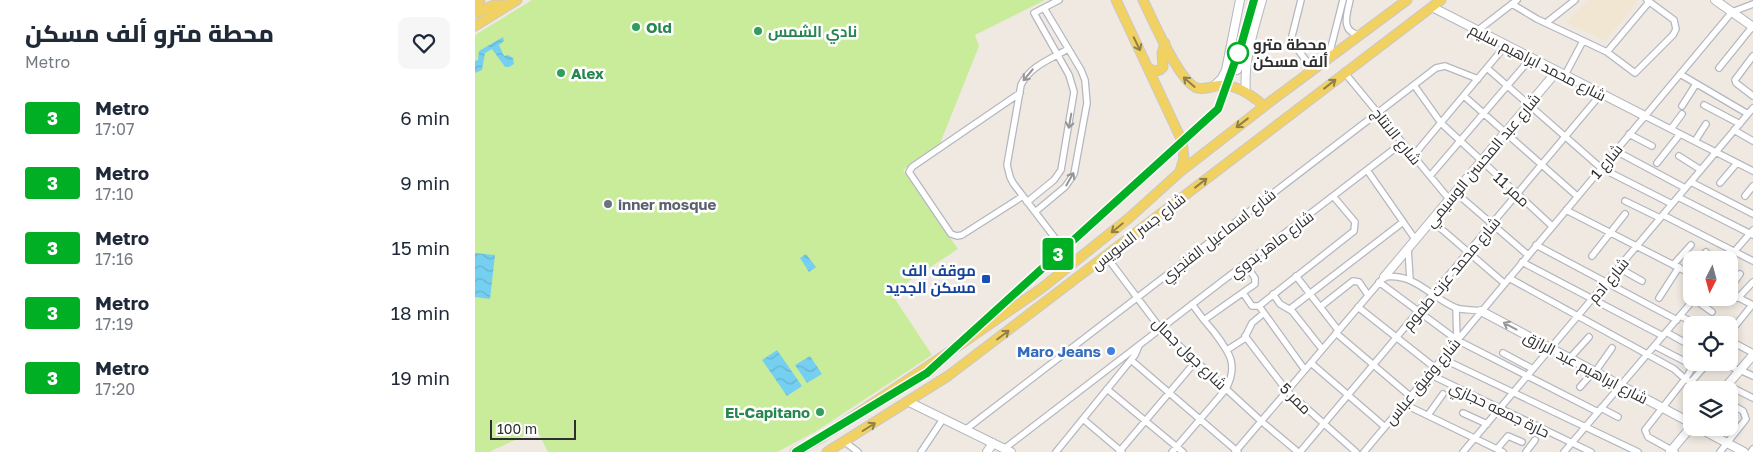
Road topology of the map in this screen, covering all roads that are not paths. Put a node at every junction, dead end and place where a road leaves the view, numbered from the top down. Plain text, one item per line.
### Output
1 (480, 0) edge
2 (517, 0) edge
3 (1059, 0) edge
4 (1116, 0) edge
5 (1143, 0) edge
6 (1240, 0) edge
7 (1262, 0) edge
8 (1301, 0) edge
9 (1343, 0) edge
10 (1350, 0) edge
11 (1407, 0) edge
12 (1441, 0) edge
13 (1575, 0) edge
14 (1715, 0) edge
15 (1648, 1) edge
16 (1514, 2) edge
17 (1753, 4) edge
18 (475, 5) edge
19 (508, 5) junction
20 (1432, 7) junction
21 (1044, 8) junction
22 (1732, 12) junction
23 (475, 14) edge
24 (1345, 22) junction
25 (1546, 23) junction
26 (1337, 25) junction
27 (475, 26) edge
28 (1753, 27) edge
29 (1477, 31) junction
30 (1360, 35) junction
31 (1583, 41) junction
32 (1165, 42) junction
33 (1506, 45) junction
34 (1250, 47) junction
35 (1068, 49) junction
36 (1607, 52) junction
37 (1058, 55) junction
38 (1753, 56) edge
39 (1531, 58) junction
40 (1327, 60) junction
41 (1149, 68) junction
42 (1227, 68) junction
43 (1487, 68) junction
44 (1719, 68) dead end
45 (1313, 70) junction
46 (1344, 72) junction
47 (1561, 73) junction
48 (1679, 74) junction
49 (1478, 79) junction
50 (1696, 84) junction
51 (1413, 85) junction
52 (1507, 85) junction
53 (1213, 87) junction
54 (1245, 92) junction
55 (1020, 93) junction
56 (1601, 94) junction
57 (1463, 96) junction
58 (1753, 96) edge
59 (1529, 104) junction
60 (1703, 105) dead end
61 (1264, 106) junction
62 (1682, 106) dead end
63 (1751, 111) edge
64 (1377, 112) junction
65 (1483, 114) junction
66 (1682, 114) dead end
67 (1645, 116) junction
68 (1441, 123) junction
69 (1706, 124) dead end
70 (1740, 124) junction
71 (1671, 129) junction
72 (1735, 130) junction
73 (1505, 133) junction
74 (1629, 134) junction
75 (1680, 134) junction
76 (1565, 136) junction
77 (1460, 141) junction
78 (1695, 141) junction
79 (1753, 141) edge
80 (1403, 143) junction
81 (1652, 146) dead end
82 (1615, 150) junction
83 (1716, 152) junction
84 (1413, 156) junction
85 (1679, 156) dead end
86 (1481, 161) junction
87 (1657, 162) dead end
88 (1737, 162) junction
89 (1541, 165) junction
90 (1601, 168) junction
91 (1367, 170) junction
92 (1701, 170) junction
93 (1753, 171) edge
94 (1180, 172) junction
95 (1430, 176) junction
96 (1691, 182) junction
97 (1721, 183) dead end
98 (1753, 186) edge
99 (1685, 188) junction
100 (1455, 192) junction
101 (1517, 194) junction
102 (1023, 196) junction
103 (1333, 196) junction
104 (1577, 196) junction
105 (1745, 196) dead end
106 (1678, 197) junction
107 (1449, 199) junction
108 (1625, 200) dead end
109 (1027, 202) junction
110 (1672, 204) junction
111 (1566, 210) junction
112 (1035, 212) junction
113 (1625, 214) dead end
114 (1753, 214) edge
115 (1662, 216) junction
116 (1431, 220) junction
117 (1403, 222) junction
118 (1492, 224) junction
119 (1552, 226) junction
120 (1611, 232) junction
121 (1752, 233) edge
122 (1415, 239) junction
123 (1536, 245) junction
124 (1691, 245) dead end
125 (1637, 246) junction
126 (1408, 248) junction
127 (1735, 251) joint
128 (1468, 252) junction
129 (1738, 253) edge
130 (1528, 255) junction
131 (1105, 256) junction
132 (1592, 256) dead end
133 (1753, 261) edge
134 (1522, 262) junction
135 (1074, 263) junction
136 (1245, 264) junction
137 (1676, 266) junction
138 (1619, 268) junction
139 (1683, 269) edge
140 (1740, 274) dead end
141 (1296, 276) junction
142 (1738, 277) edge
143 (1509, 278) junction
144 (1381, 280) junction
145 (1410, 280) junction
146 (1642, 281) dead end
147 (1606, 282) junction
148 (1753, 282) edge
149 (1504, 283) junction
150 (1243, 293) junction
151 (1273, 294) junction
152 (1310, 294) junction
153 (1433, 294) junction
154 (1368, 295) junction
155 (1137, 297) junction
156 (1659, 298) dead end
157 (1738, 298) joint
158 (1592, 299) junction
159 (1192, 304) junction
160 (1752, 305) edge
161 (1259, 306) junction
162 (1688, 306) edge
163 (1705, 306) edge
164 (1320, 307) junction
165 (1358, 307) junction
166 (1456, 308) junction
167 (1290, 309) junction
168 (1481, 311) junction
169 (1418, 312) junction
170 (1712, 312) dead end
171 (1264, 313) junction
172 (1578, 316) junction
173 (1678, 318) junction
174 (1204, 320) junction
175 (1683, 320) edge
176 (1738, 322) edge
177 (1160, 328) junction
178 (1337, 332) junction
179 (1665, 334) junction
180 (1245, 336) junction
181 (1396, 337) junction
182 (1589, 337) dead end
183 (1457, 340) junction
184 (1683, 342) edge
185 (1139, 345) junction
186 (1738, 345) edge
187 (1655, 346) junction
188 (1551, 348) junction
189 (1612, 348) dead end
190 (1227, 350) junction
191 (1322, 350) junction
192 (1503, 353) dead end
193 (1647, 354) junction
194 (1753, 354) edge
195 (1441, 358) junction
196 (1570, 358) junction
197 (1131, 360) junction
198 (1196, 361) junction
199 (1311, 363) junction
200 (1373, 365) junction
201 (1434, 367) junction
202 (1533, 369) junction
203 (1305, 370) junction
204 (1740, 370) junction
205 (1594, 371) junction
206 (1699, 371) edge
207 (1429, 374) junction
208 (1527, 376) junction
209 (1753, 376) edge
210 (1688, 381) junction
211 (1731, 381) edge
212 (1621, 386) junction
213 (1683, 386) edge
214 (1580, 387) dead end
215 (1107, 389) junction
216 (1226, 389) junction
217 (1287, 392) junction
218 (1169, 393) junction
219 (1514, 393) junction
220 (1738, 393) edge
221 (1443, 394) dead end
222 (1348, 395) junction
223 (1410, 396) junction
224 (1753, 398) edge
225 (909, 402) junction
226 (1404, 404) junction
227 (1662, 408) junction
228 (1738, 408) edge
229 (1499, 410) junction
230 (1600, 410) junction
231 (1463, 413) dead end
232 (1428, 415) junction
233 (1617, 417) dead end
234 (943, 419) junction
235 (1083, 419) junction
236 (1200, 419) junction
237 (1683, 420) edge
238 (1145, 421) junction
239 (1261, 421) junction
240 (1324, 424) junction
241 (1487, 424) junction
242 (1385, 426) junction
243 (1586, 427) junction
244 (965, 430) junction
245 (1738, 430) edge
246 (1684, 436) edge
247 (1714, 436) edge
248 (1733, 436) edge
249 (1475, 438) junction
250 (1535, 440) dead end
251 (845, 442) junction
252 (1522, 442) dead end
253 (1572, 443) junction
254 (1727, 443) junction
255 (993, 444) junction
256 (1174, 449) edge
257 (1753, 449) edge
258 (1007, 450) edge
259 (1500, 450) edge
260 (1059, 451) edge
261 (1672, 451) edge
262 (795, 452) edge
263 (827, 452) edge
264 (858, 452) edge
265 (921, 452) edge
266 (987, 452) edge
267 (1121, 452) edge
268 (1183, 452) edge
269 (1237, 452) edge
270 (1299, 452) edge
271 (1355, 452) edge
272 (1363, 452) edge
273 (1463, 452) edge
274 (1525, 452) edge
275 (1564, 452) edge
276 (1591, 452) edge
277 (1638, 452) edge
278 (1720, 452) edge
279 (1745, 452) edge
280 (1751, 452) edge

1 - 18 main road
2 - 19 main road
3 - 21 street
4 -> 41 main road
5 - 32 main road
6 - 42 street
7 - 34 street
8 - 45 street
9 - 26 street
10 - 24 street
11 - 30 main road, شارع جسر السويس
12 - 20 main road, شارع جسر السويس
13 - 25 street
14 - 22 street
15 - 36 street
15 - 36 street
16 - 25 street
16 - 29 street
17 - 22 street
19 - 23 main road
19 - 27 main road
20 - 29 street, شارع محمد ابراهيم سليم
20 - 46 main road, شارع جسر السويس
21 - 35 street
21 - 37 street
22 - 28 street
22 - 48 street, شارع 1
24 - 26 street
24 - 30 street
25 - 31 street
26 - 40 street
28 - 44 street
29 - 33 street, شارع محمد ابراهيم سليم
30 - 40 main road, شارع جسر السويس
31 - 36 street
31 - 47 street
32 - 41 main road
53 -> 32 main road
33 - 39 street, شارع محمد ابراهيم سليم
33 - 43 street
34 - 42 street
34 - 54 street
35 - 37 street
112 -> 35 street
37 -> 55 street
37 -> 109 street
38 - 58 street
39 - 47 street, شارع محمد ابراهيم سليم
39 - 52 street
40 - 45 main road, شارع جسر السويس
41 - 94 main road
42 - 53 street
43 - 49 street
43 - 52 street
45 - 61 main road, شارع جسر السويس
46 - 64 street, شارع الانتاج
131 -> 46 main road, شارع جسر السويس
47 - 56 street, شارع محمد ابراهيم سليم
47 - 59 street, شارع عبد المحسن الوسيمي
48 - 50 street
48 - 67 street, شارع 1
49 - 51 street, شارع اسماعيل الفنجري
49 - 57 street
50 - 62 street
50 - 63 street
51 - 64 street, شارع اسماعيل الفنجري
51 - 68 street, ممر 11
52 - 59 street
52 - 65 street
53 - 54 main road
54 - 61 main road
55 - 102 street
55 - 102 street
56 - 67 street, شارع محمد ابراهيم سليم
56 - 76 street, شارع محمد عزت طموم
57 - 65 street
57 - 68 street
59 - 73 street, شارع عبد المحسن الوسيمي
59 - 76 street
60 - 70 street
61 -> 94 main road, شارع جسر السويس
63 - 70 street, شارع ادم
64 - 80 street, شارع الانتاج
64 - 155 street, شارع اسماعيل الفنجري
65 - 73 street
65 - 77 street
66 - 71 street
67 - 71 street
67 - 74 street, شارع 1
68 - 77 street, ممر 11
68 - 84 street
69 - 78 street
70 - 72 street, شارع ادم
71 - 75 street
72 - 79 street
72 - 83 street, شارع ادم
73 - 86 street, شارع عبد المحسن الوسيمي
73 - 89 street
74 - 81 street
74 - 82 street, شارع 1
75 - 78 street
75 - 87 street
76 - 89 street, شارع محمد عزت طموم
76 - 90 street
77 - 86 street, ممر 11
77 - 95 street
78 - 83 street
80 - 84 street, شارع الانتاج
80 - 91 street, شارع ماهر بدوي
82 - 90 street, شارع 1
82 - 99 street
83 - 88 street
83 - 92 street, شارع ادم
84 - 95 street, شارع الانتاج
85 - 92 street
86 - 100 street, شارع عبد المحسن الوسيمي
86 - 101 street, ممر 11
88 - 93 street
88 - 97 street
89 - 101 street, شارع محمد عزت طموم
89 - 104 street
90 - 104 street, شارع 1
90 - 110 street
91 - 103 street, شارع ماهر بدوي
91 - 117 street
92 - 96 street, شارع ادم
94 -> 135 main road, شارع جسر السويس
95 - 107 street, شارع الانتاج
96 - 99 street, شارع ادم
96 - 114 street
98 - 105 street
99 - 106 street, شارع ادم
100 - 107 street, شارع عبد المحسن الوسيمي
100 - 118 street
101 - 118 street, شارع محمد عزت طموم
101 - 119 street, ممر 11
102 - 109 street
103 - 136 street, شارع ماهر بدوي
103 - 141 street
104 - 111 street, شارع 1
106 - 110 street, شارع ادم
106 - 121 street
107 - 116 street, شارع عبد المحسن الوسيمي
108 - 115 street
109 - 112 street
110 - 115 street, شارع ادم
111 - 119 street, شارع 1
111 - 120 street
112 - 135 street
113 - 120 street
115 - 125 street, شارع ادم
115 - 127 street
116 - 122 street, شارع عبد المحسن الوسيمي
116 - 128 street
117 - 122 street
117 - 152 street
118 - 128 street, شارع محمد عزت طموم
118 - 130 street
119 - 123 street, شارع 1
120 - 125 street
120 - 132 street
121 - 127 street
122 - 126 street, شارع عبد المحسن الوسيمي
123 - 130 street, شارع 1
123 - 147 street
124 - 137 street
125 - 137 street
125 - 138 street, شارع ادم
126 - 144 street, شارع عبد المحسن الوسيمي
126 - 145 street
128 - 149 street
128 - 153 street, شارع محمد عزت طموم
129 - 133 street
130 - 134 street, شارع 1
131 - 155 street, شارع جول جمال
225 -> 131 main road, شارع جسر السويس
134 - 143 street, شارع 1
134 - 158 street
135 - 262 main road, شارع جسر السويس
136 - 150 street
136 - 159 street, شارع ماهر بدوي
137 - 139 street
137 - 156 street
138 - 146 street
138 - 147 street, شارع ادم
140 - 142 street
141 - 151 street
141 - 152 street
143 - 149 street, شارع 1
143 - 172 street
144 - 145 street
144 - 154 street, شارع عبد المحسن الوسيمي
144 - 169 street
145 - 153 street
147 - 158 street, شارع ادم
147 - 173 street
148 - 157 street
149 - 168 street, شارع 1
150 - 161 street
150 - 174 street
151 - 161 street
151 - 167 street
152 - 164 street
152 - 167 street
153 - 166 street
153 - 169 street, شارع محمد عزت طموم
154 - 164 street
154 - 165 street, شارع عبد المحسن الوسيمي
155 - 177 street, شارع جول جمال
155 - 244 street, شارع اسماعيل الفنجري
157 - 160 street
158 - 172 street, شارع ادم
158 - 179 street
159 - 174 street
159 - 177 street, شارع ماهر بدوي
160 - 176 street
161 - 171 street
162 - 173 street
163 - 170 street
164 - 178 street
165 - 178 street, شارع عبد المحسن الوسيمي
165 - 181 street
166 - 168 street
166 - 183 street
167 - 191 street
168 - 183 street, شارع وفيق عباس
188 -> 168 street, شارع ابراهيم عبد الرازق
169 - 181 street, شارع محمد عزت طموم
169 - 183 street
171 - 180 street
171 - 203 street
172 - 188 street, شارع ادم
172 - 193 street
173 - 175 street
173 - 179 street
174 - 190 street
177 - 185 street, شارع ماهر بدوي
177 - 198 street, شارع جول جمال
178 - 191 street, شارع عبد المحسن الوسيمي
178 - 200 street
179 - 184 street
179 - 187 street
180 - 190 street
180 - 217 street, ممر 5
181 - 200 street, شارع محمد عزت طموم
181 - 201 street
182 - 196 street
183 - 195 street, شارع وفيق عباس
183 - 208 street
185 - 197 street, شارع ماهر بدوي
185 - 258 street, شارع ماهر بدوي
186 - 194 street
187 - 193 street
187 - 210 street
188 - 196 street, شارع ابراهيم عبد الرازق
188 - 202 street, شارع ادم
189 - 205 street
190 - 216 street
191 - 199 street, شارع عبد المحسن الوسيمي
192 - 202 street
193 - 210 street
193 - 212 street
194 - 204 street
195 - 201 street, شارع وفيق عباس
195 - 219 street
196 - 205 street, شارع ابراهيم عبد الرازق
197 - 215 street, شارع ماهر بدوي
197 - 218 street
198 - 216 street, شارع جول جمال
198 - 218 street
199 - 203 street, شارع عبد المحسن الوسيمي
199 - 222 street
200 - 222 street, شارع محمد عزت طموم
200 - 223 street
201 - 207 street, شارع وفيق عباس
202 - 208 street, شارع ادم
203 - 217 street, شارع عبد المحسن الوسيمي
204 - 209 street
204 - 211 street
205 - 212 street, شارع ابراهيم عبد الرازق
205 - 214 street
206 - 210 street
207 - 223 street, شارع وفيق عباس
207 - 229 street, حارة جمعه حجازي
208 - 219 street, شارع ادم
208 - 230 street
212 - 227 street, شارع ابراهيم عبد الرازق
212 - 230 street
213 - 227 street
215 - 235 street, شارع ماهر بدوي
215 - 238 street
216 - 236 street
216 - 239 street, شارع جول جمال
217 - 239 street, شارع عبد المحسن الوسيمي
217 - 240 street, ممر 5
218 - 236 street
218 - 238 street
219 - 229 street, شارع ادم
219 - 243 street
220 - 224 street
221 - 232 street
222 - 240 street, شارع محمد عزت طموم
222 - 242 street
223 - 226 street, شارع وفيق عباس
225 - 234 street
251 -> 225 main road, شارع جسر السويس
226 - 232 street
226 - 242 street, شارع وفيق عباس
227 - 237 street, شارع ابراهيم عبد الرازق
227 - 261 street
228 - 245 street
229 - 241 street, شارع ادم
229 - 253 street, حارة جمعه حجازي
230 - 233 street
230 - 243 street
231 - 241 street
232 - 249 street
234 - 244 street
234 - 265 street
235 - 260 street, شارع ماهر بدوي
235 - 267 street
236 - 256 street
236 - 269 street
238 - 256 street
238 - 267 street
239 - 269 street, شارع عبد المحسن الوسيمي
239 - 270 street, شارع جول جمال
240 - 270 street, شارع محمد عزت طموم
240 - 271 street, ممر 5
241 - 249 street, شارع ادم
242 - 272 street, شارع وفيق عباس
243 - 253 street
243 - 277 street
244 - 255 street
246 - 261 street
247 - 254 street
248 - 254 street
249 - 259 street
249 - 273 street, شارع ادم
250 - 274 street
251 - 263 main road, شارع جسر السويس
251 - 264 street
252 - 259 street
253 - 275 street
253 - 276 street, حارة جمعه حجازي
254 - 278 street
254 - 279 street
255 - 258 street
255 - 266 street
256 - 268 street
257 - 280 street

